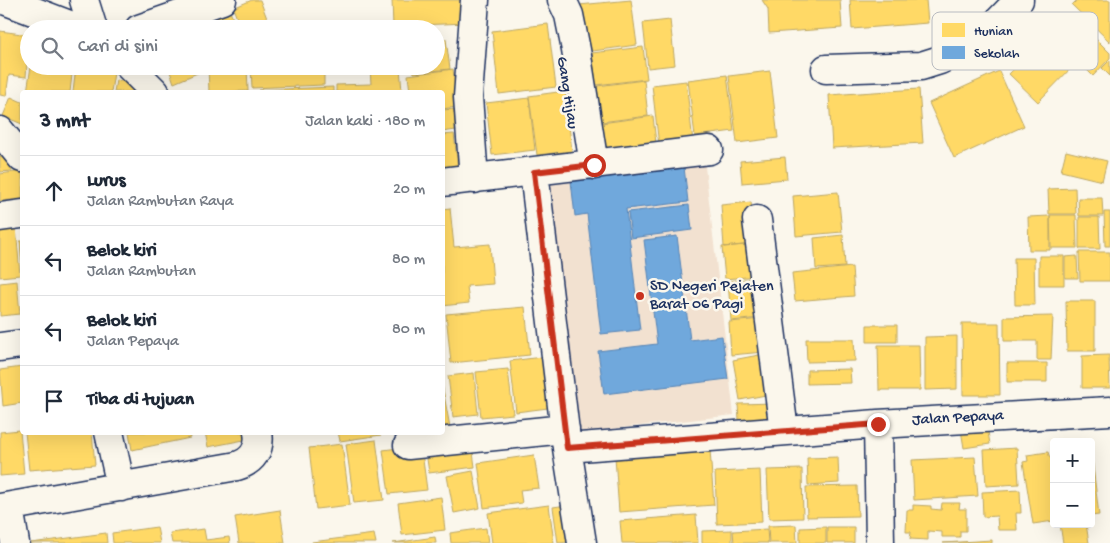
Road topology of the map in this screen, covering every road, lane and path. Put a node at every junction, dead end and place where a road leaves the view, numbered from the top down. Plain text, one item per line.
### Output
1 (4, 0) edge
2 (84, 0) edge
3 (222, 0) edge
4 (475, 0) edge
5 (1019, 0) edge
6 (559, 9) edge
7 (1007, 12) edge
8 (56, 20) edge
9 (90, 20) edge
10 (165, 20) edge
11 (932, 63) edge
12 (826, 69) dead end
13 (138, 75) edge
14 (153, 90) edge
15 (0, 132) edge
16 (708, 150) dead end
17 (20, 156) edge
18 (586, 166) junction
19 (534, 172) junction
20 (474, 179) junction
21 (445, 182) edge
22 (20, 214) edge
23 (0, 217) edge
24 (757, 220) dead end
25 (20, 344) edge
26 (0, 347) edge
27 (1110, 411) edge
28 (878, 424) junction
29 (784, 431) junction
30 (109, 435) edge
31 (258, 435) edge
32 (566, 438) junction
33 (408, 445) dead end
34 (121, 487) junction
35 (4, 507) edge
36 (15, 543) edge
37 (582, 543) edge
38 (880, 543) edge

1 - 8 street
2 - 9 street
3 - 10 street
4 - 20 street
5 - 7 street
6 - 18 street
11 - 12 street
13 - 14 street
15 - 17 street
16 - 18 street
18 - 19 street
19 - 20 street
19 - 32 street
20 - 21 street
22 - 23 street
24 - 29 street
25 - 26 street
27 - 28 street, Jalan Pepaya
28 - 29 street, Jalan Pepaya
28 - 38 street
29 - 32 street, Jalan Pepaya
30 - 34 street
31 - 34 street
32 - 33 street, Jalan Pepaya
32 - 37 street
34 - 35 street
35 - 36 street

